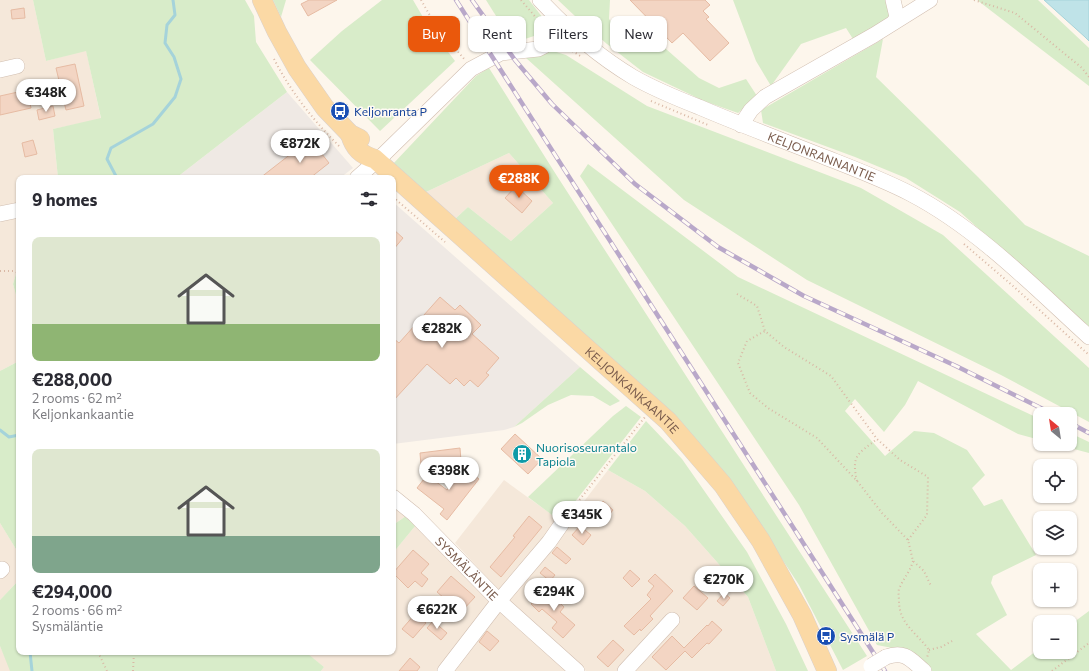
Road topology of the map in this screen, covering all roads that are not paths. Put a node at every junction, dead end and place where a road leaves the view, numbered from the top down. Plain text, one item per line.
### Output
1 (262, 0) edge
2 (540, 0) edge
3 (893, 0) edge
4 (930, 0) edge
5 (555, 16) edge
6 (894, 22) junction
7 (534, 50) edge
8 (596, 52) edge
9 (17, 66) dead end
10 (0, 70) edge
11 (741, 125) junction
12 (376, 160) junction
13 (360, 175) edge
14 (393, 175) edge
15 (396, 178) edge
16 (16, 211) edge
17 (0, 214) edge
18 (1089, 337) edge
19 (396, 499) edge
20 (570, 512) road end
21 (499, 601) junction
22 (672, 620) dead end
23 (867, 668) edge
24 (922, 669) edge
25 (445, 671) edge
26 (577, 671) edge
27 (625, 671) edge
28 (827, 671) edge

1 - 12 main road, KELJONKANKAANTIE
2 - 5 street, KELJONRANNANTIE
3 - 6 street
4 - 6 street
6 - 11 street
7 - 12 street
8 - 11 street, KELJONRANNANTIE
9 - 10 street
11 - 18 street, KELJONRANNANTIE
12 - 13 street
12 - 14 main road, KELJONKANKAANTIE
15 - 28 main road, KELJONKANKAANTIE
16 - 17 street
19 - 21 street, SYSMÄLÄNTIE
20 - 21 street
21 - 25 street
21 - 26 street, SYSMÄLÄNTIE
22 - 27 street
23 - 24 street, bridge

